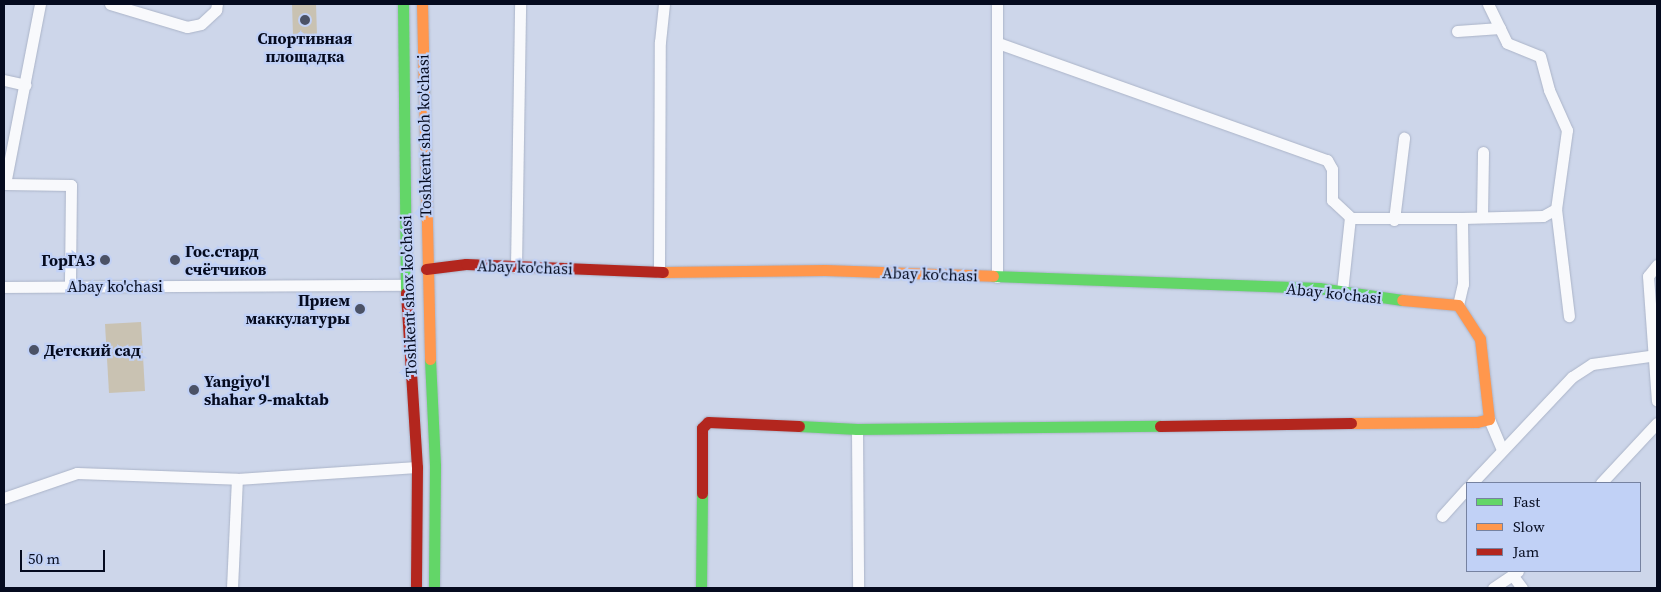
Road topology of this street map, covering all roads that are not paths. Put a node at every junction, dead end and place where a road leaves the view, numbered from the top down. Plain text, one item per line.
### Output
1 (40, 4) edge
2 (110, 4) edge
3 (217, 4) edge
4 (403, 4) edge
5 (422, 4) edge
6 (520, 4) edge
7 (664, 4) edge
8 (997, 4) edge
9 (1488, 4) edge
10 (1500, 28) junction
11 (1457, 30) dead end
12 (998, 44) junction
13 (4, 80) edge
14 (25, 85) junction
15 (1404, 138) dead end
16 (1483, 152) dead end
17 (1556, 209) junction
18 (1350, 217) junction
19 (1482, 217) junction
20 (1462, 218) junction
21 (1394, 220) junction
22 (1657, 266) edge
23 (516, 267) junction
24 (406, 269) junction
25 (426, 269) junction
26 (659, 272) junction
27 (997, 277) junction
28 (406, 285) junction
29 (70, 286) junction
30 (427, 286) junction
31 (4, 287) edge
32 (1342, 292) junction
33 (1458, 305) junction
34 (1569, 316) dead end
35 (1656, 355) junction
36 (1657, 401) edge
37 (1489, 419) junction
38 (1657, 423) edge
39 (857, 429) junction
40 (1502, 450) junction
41 (417, 467) junction
42 (237, 479) junction
43 (1473, 482) edge
44 (1601, 482) edge
45 (1466, 489) edge
46 (4, 498) edge
47 (1442, 516) dead end
48 (1516, 573) edge
49 (232, 588) edge
50 (416, 588) edge
51 (434, 588) edge
52 (701, 588) edge
53 (858, 588) edge
54 (1493, 588) edge
55 (1522, 588) edge

1 - 14 street
2 - 3 street
4 - 24 street, Toshkent shox ko'chasi
5 - 25 street, Toshkent shoh ko'chasi
6 - 23 street
7 - 26 street
8 - 12 street
9 - 10 street
10 - 11 street
10 - 17 street
12 - 18 street
12 - 27 street
13 - 14 street
14 - 29 street
15 - 21 street
16 - 19 street
17 - 19 street
17 - 34 street
18 - 21 street
18 - 32 street
19 - 20 street
20 - 21 street
20 - 33 street
22 - 35 street
23 - 25 street, Abay ko'chasi
23 - 26 street, Abay ko'chasi
24 - 25 street, Abay ko'chasi
24 - 28 street, Toshkent shox ko'chasi
25 - 30 street, Toshkent shox ko'chasi
26 - 27 street, Abay ko'chasi
27 - 32 street, Abay ko'chasi
28 - 29 street, Abay ko'chasi
28 - 30 street
28 - 41 street, Toshkent shox ko'chasi
29 - 31 street, Abay ko'chasi
30 - 51 street, Toshkent shox ko'chasi
32 - 33 street, Abay ko'chasi
33 - 37 street
35 - 36 street
35 - 40 street
37 - 39 street
37 - 40 street
38 - 44 street
39 - 52 street
39 - 53 street
40 - 43 street
41 - 42 street
41 - 50 street, Toshkent shox ko'chasi
42 - 46 street
42 - 49 street
45 - 47 street
48 - 54 street
48 - 55 street

